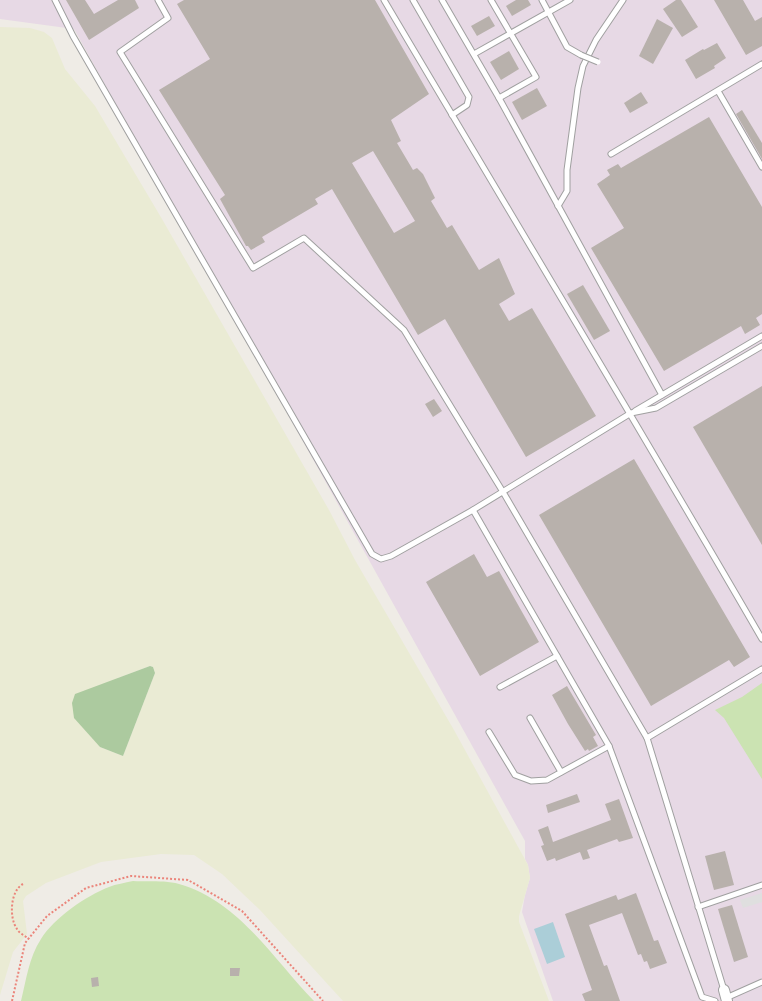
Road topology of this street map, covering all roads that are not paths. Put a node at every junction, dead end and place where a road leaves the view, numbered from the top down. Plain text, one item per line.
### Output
1 (55, 0) edge
2 (158, 0) edge
3 (384, 0) edge
4 (413, 0) edge
5 (442, 0) edge
6 (491, 0) edge
7 (542, 0) edge
8 (570, 0) edge
9 (623, 0) edge
10 (548, 12) junction
11 (510, 34) junction
12 (474, 54) junction
13 (598, 62) dead end
14 (762, 64) edge
15 (718, 91) junction
16 (499, 98) junction
17 (452, 115) junction
18 (611, 154) dead end
19 (762, 167) edge
20 (558, 206) junction
21 (762, 336) edge
22 (762, 346) edge
23 (662, 395) junction
24 (631, 413) junction
25 (503, 492) junction
26 (473, 510) junction
27 (762, 639) edge
28 (557, 656) junction
29 (762, 669) edge
30 (500, 686) dead end
31 (530, 718) dead end
32 (489, 732) dead end
33 (647, 738) junction
34 (609, 746) junction
35 (561, 772) junction
36 (762, 886) edge
37 (698, 907) junction
38 (762, 982) edge
39 (726, 996) edge
40 (714, 1001) edge

1 - 26 lane
2 - 25 lane
3 - 17 lane
4 - 17 lane
5 - 12 lane
6 - 11 lane
7 - 10 lane
8 - 10 lane
9 - 20 lane
10 - 11 lane
10 - 13 lane, bridge
11 - 12 lane
11 - 16 lane
12 - 16 lane
14 - 15 lane
15 - 18 lane
15 - 19 lane
16 - 20 lane
17 - 24 lane
20 - 23 lane
21 - 23 lane
22 - 24 lane
23 - 24 lane
24 - 25 lane
24 - 27 lane
25 - 26 lane
25 - 33 lane
26 - 28 lane
28 - 30 lane
28 - 34 lane
29 - 33 lane
31 - 35 lane
32 - 35 lane
33 - 37 lane
34 - 35 lane
34 - 40 lane
36 - 37 lane
37 - 39 lane
38 - 39 lane

